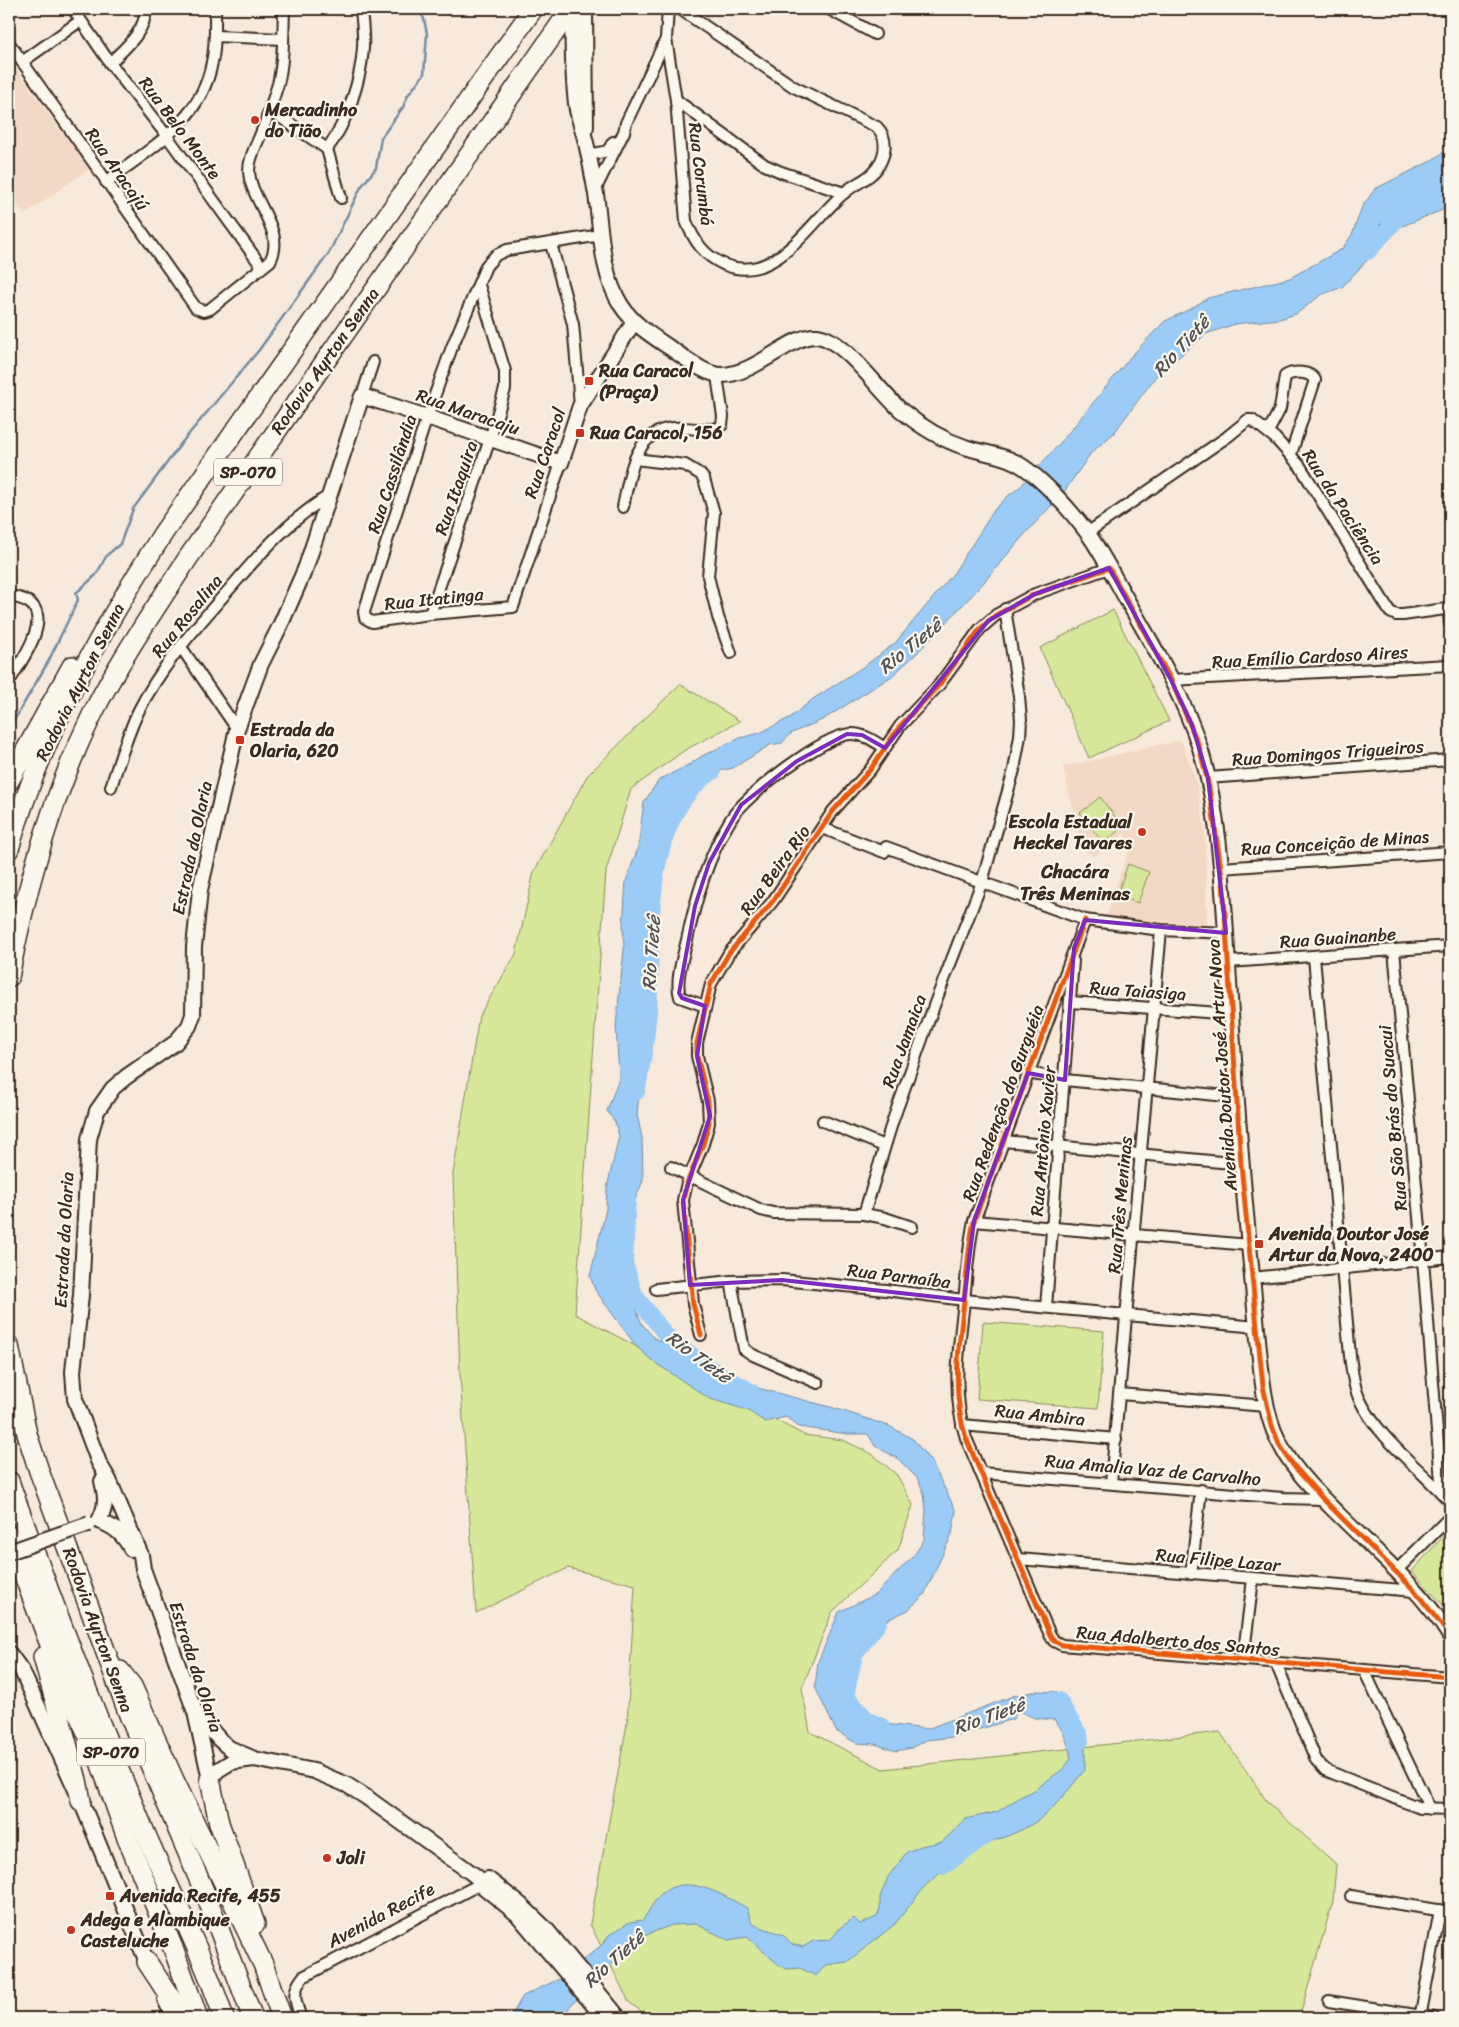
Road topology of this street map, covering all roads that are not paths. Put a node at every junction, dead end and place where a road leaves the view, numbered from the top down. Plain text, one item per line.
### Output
1 (73, 9) edge
2 (146, 9) edge
3 (215, 9) edge
4 (284, 9) edge
5 (361, 9) edge
6 (533, 9) edge
7 (572, 9) edge
8 (585, 9) edge
9 (668, 9) edge
10 (680, 9) edge
11 (829, 9) edge
12 (80, 21) junction
13 (875, 34) dead end
14 (215, 36) junction
15 (283, 39) junction
16 (666, 39) junction
17 (9, 44) edge
18 (22, 62) junction
19 (110, 63) junction
20 (676, 100) junction
21 (270, 110) junction
22 (626, 123) junction
23 (167, 136) junction
24 (586, 140) junction
25 (326, 148) junction
26 (588, 155) junction
27 (106, 182) junction
28 (595, 190) junction
29 (844, 193) junction
30 (341, 198) dead end
31 (601, 235) junction
32 (551, 244) junction
33 (262, 267) junction
34 (479, 285) junction
35 (634, 322) junction
36 (373, 362) dead end
37 (717, 376) junction
38 (362, 396) junction
39 (580, 406) junction
40 (427, 417) junction
41 (1268, 432) junction
42 (490, 439) junction
43 (1291, 454) junction
44 (635, 458) junction
45 (560, 463) junction
46 (330, 495) junction
47 (623, 507) dead end
48 (1088, 533) junction
49 (1109, 568) junction
50 (128, 588) junction
51 (9, 596) edge
52 (513, 607) joint
53 (1006, 609) junction
54 (364, 612) joint
55 (430, 614) junction
56 (1450, 624) edge
57 (180, 647) junction
58 (732, 653) dead end
59 (1450, 665) edge
60 (1171, 680) junction
61 (9, 682) edge
62 (237, 728) junction
63 (885, 748) junction
64 (1450, 760) edge
65 (12, 775) edge
66 (1208, 778) junction
67 (112, 787) dead end
68 (9, 792) edge
69 (822, 828) junction
70 (9, 849) edge
71 (1450, 852) edge
72 (1221, 868) junction
73 (982, 882) junction
74 (1085, 920) junction
75 (1161, 930) junction
76 (1226, 933) junction
77 (1450, 946) edge
78 (1074, 948) junction
79 (1394, 950) junction
80 (1314, 956) junction
81 (1229, 962) junction
82 (9, 977) edge
83 (1071, 1002) junction
84 (705, 1006) junction
85 (1153, 1008) junction
86 (1232, 1014) junction
87 (1028, 1073) junction
88 (1065, 1080) junction
89 (1147, 1089) junction
90 (1236, 1097) junction
91 (823, 1121) dead end
92 (1004, 1141) junction
93 (884, 1146) junction
94 (1059, 1147) junction
95 (1141, 1154) junction
96 (1241, 1164) junction
97 (671, 1167) dead end
98 (690, 1175) junction
99 (864, 1214) junction
100 (974, 1221) junction
101 (912, 1227) dead end
102 (1051, 1229) junction
103 (1134, 1235) junction
104 (1249, 1245) junction
105 (1450, 1257) edge
106 (1423, 1260) junction
107 (1342, 1268) junction
108 (1252, 1278) junction
109 (732, 1281) junction
110 (690, 1285) junction
111 (656, 1289) dead end
112 (964, 1300) junction
113 (1046, 1307) junction
114 (1127, 1315) junction
115 (1257, 1327) junction
116 (701, 1335) dead end
117 (9, 1346) edge
118 (818, 1383) dead end
119 (1120, 1394) junction
120 (1266, 1406) junction
121 (962, 1425) junction
122 (1116, 1439) junction
123 (98, 1463) junction
124 (981, 1473) junction
125 (9, 1481) edge
126 (1111, 1483) junction
127 (1201, 1490) junction
128 (1442, 1493) junction
129 (1323, 1499) junction
130 (1450, 1502) edge
131 (1450, 1517) edge
132 (94, 1522) junction
133 (9, 1536) edge
134 (14, 1558) edge
135 (1018, 1559) junction
136 (142, 1568) junction
137 (1396, 1572) junction
138 (1191, 1574) junction
139 (1253, 1578) junction
140 (1415, 1591) junction
141 (1449, 1629) edge
142 (9, 1654) edge
143 (108, 1655) junction
144 (1244, 1660) junction
145 (1276, 1663) junction
146 (1364, 1670) junction
147 (1450, 1677) edge
148 (195, 1712) junction
149 (254, 1759) junction
150 (210, 1779) junction
151 (81, 1801) junction
152 (1450, 1808) edge
153 (1430, 1809) junction
154 (481, 1879) junction
155 (1351, 1896) dead end
156 (1445, 1911) edge
157 (147, 1962) junction
158 (263, 1964) junction
159 (591, 1995) junction
160 (1329, 2001) dead end
161 (1421, 2017) edge
162 (172, 2018) edge
163 (184, 2018) edge
164 (198, 2018) edge
165 (224, 2018) edge
166 (253, 2018) edge
167 (282, 2018) edge
168 (301, 2018) edge
169 (604, 2018) edge
170 (619, 2018) edge
171 (1434, 2018) edge

1 - 12 street, Rua Belo Monte
2 - 19 street
3 - 14 street
4 - 15 street
5 - 25 street
6 - 50 highway, Rodovia Ayrton Senna / SP-070
7 - 24 main road
7 - 82 highway, Rodovia Ayrton Senna / SP-070
8 - 24 main road
9 - 16 street
10 - 29 street, Rua Corumbá
11 - 13 street
12 - 18 street
12 - 19 street, Rua Belo Monte
14 - 15 street
14 - 23 street
15 - 21 street
16 - 20 street, Rua Corumbá
16 - 22 street
17 - 18 street, Rua Aracajú
18 - 27 street, Rua Aracajú
19 - 23 street, Rua Belo Monte
20 - 29 street
20 - 29 street, Rua Corumbá
21 - 25 street
21 - 33 street
22 - 26 street
22 - 28 street
23 - 27 street
23 - 33 street, Rua Belo Monte
24 - 26 main road
25 - 30 street
26 - 28 main road
27 - 33 street, Rua Aracajú
28 - 31 main road
31 - 32 street, Rua Cassilândia
31 - 35 main road
32 - 34 street, Rua Cassilândia
32 - 39 street
34 - 40 street, Rua Cassilândia
34 - 42 street, Rua Itaquira
35 - 37 main road
35 - 39 main road, Rua Caracol
36 - 38 street
37 - 44 street
37 - 48 main road, Avenida Doutor José Artur Nova
38 - 40 main road, Rua Maracaju
38 - 46 main road, Estrada da Olaria
39 - 45 main road, Rua Caracol
40 - 42 main road, Rua Maracaju
40 - 54 street, Rua Cassilândia
41 - 43 street, Rua da Paciência
41 - 43 street
41 - 48 street, Rua da Paciência
42 - 45 main road, Rua Maracaju
42 - 55 street, Rua Itaquira
43 - 56 street, Rua da Paciência
44 - 47 street
44 - 58 street
45 - 52 street, Rua Caracol
46 - 57 street, Rua Rosalina
46 - 62 main road, Estrada da Olaria
48 - 49 main road, Avenida Doutor José Artur Nova
49 - 53 street, Rua Beira Rio
49 - 60 main road, Avenida Doutor José Artur Nova
50 - 65 highway
50 - 70 highway, Rodovia Ayrton Senna / SP-070
51 - 61 street
52 - 55 street, Rua Itatinga
53 - 63 street, Rua Beira Rio
53 - 73 street, Rua Jamaica
54 - 55 street, Rua Itatinga
57 - 62 street
57 - 67 street, Rua Rosalina
59 - 60 street, Rua Emílio Cardoso Aires
60 - 66 main road, Avenida Doutor José Artur Nova
62 - 123 main road, Estrada da Olaria
63 - 69 street, Rua Beira Rio
63 - 84 street
64 - 66 street, Rua Domingos Trigueiros
65 - 68 highway
66 - 72 main road, Avenida Doutor José Artur Nova
69 - 73 street
69 - 84 street, Rua Beira Rio
71 - 72 street, Rua Conceição de Minas
72 - 76 main road, Avenida Doutor José Artur Nova
73 - 74 street
73 - 93 street, Rua Jamaica
74 - 75 street
74 - 78 street, Rua Redenção do Gurguéia
75 - 76 street
75 - 85 street, Rua Três Meninas
76 - 81 main road, Avenida Doutor José Artur Nova
77 - 79 street, Rua Guainanbe
78 - 83 street, Rua Antônio Xavier
78 - 87 street, Rua Redenção do Gurguéia
79 - 80 street, Rua Guainanbe
79 - 106 street, Rua São Brás do Suacui
80 - 81 street, Rua Guainanbe
80 - 107 street
81 - 86 main road, Avenida Doutor José Artur Nova
83 - 85 street, Rua Taiasiga
83 - 88 street, Rua Antônio Xavier
84 - 98 street, Rua Beira Rio
85 - 86 street, Rua Taiasiga
85 - 89 street, Rua Três Meninas
86 - 90 main road, Avenida Doutor José Artur Nova
87 - 88 street
87 - 92 street, Rua Redenção do Gurguéia
88 - 89 street
88 - 94 street, Rua Antônio Xavier
89 - 90 street
89 - 95 street, Rua Três Meninas
90 - 96 main road, Avenida Doutor José Artur Nova
91 - 93 street
92 - 94 street
92 - 100 street, Rua Redenção do Gurguéia
93 - 99 street, Rua Jamaica
94 - 95 street
94 - 102 street, Rua Antônio Xavier
95 - 96 street
95 - 103 street, Rua Três Meninas
96 - 104 main road, Avenida Doutor José Artur Nova
97 - 98 street
98 - 99 street
98 - 110 street, Rua Beira Rio
99 - 101 street
100 - 102 street
100 - 112 street, Rua Redenção do Gurguéia
102 - 103 street
102 - 113 street, Rua Antônio Xavier
103 - 104 street
103 - 114 street, Rua Três Meninas
104 - 108 main road, Avenida Doutor José Artur Nova
105 - 106 street
106 - 107 street
106 - 128 street, Rua São Brás do Suacui
107 - 108 street
107 - 128 street
108 - 115 main road, Avenida Doutor José Artur Nova
109 - 110 street, Rua Parnaíba
109 - 112 street, Rua Parnaíba
109 - 118 street
110 - 111 street, Rua Parnaíba
110 - 116 street, Rua Beira Rio
112 - 113 street, Rua Parnaíba
112 - 121 street, Rua Adalberto dos Santos
113 - 114 street, Rua Parnaíba
114 - 115 street, Rua Parnaíba
114 - 119 street, Rua Três Meninas
115 - 120 main road, Avenida Doutor José Artur Nova
117 - 143 highway, Rodovia Ayrton Senna / SP-070
119 - 120 street
119 - 122 street, Rua Três Meninas
120 - 129 main road, Avenida Doutor José Artur Nova
121 - 122 street, Rua Ambira
121 - 124 street, Rua Adalberto dos Santos
122 - 126 street, Rua Três Meninas
123 - 132 main road, Estrada da Olaria
123 - 136 main road, Estrada da Olaria
124 - 126 street, Rua Amalia Vaz de Carvalho
124 - 135 street, Rua Adalberto dos Santos
125 - 165 highway, Rodovia Ayrton Senna / SP-070
126 - 127 street, Rua Amalia Vaz de Carvalho
127 - 129 street, Rua Amalia Vaz de Carvalho
127 - 138 street
128 - 130 street
129 - 137 main road, Avenida Doutor José Artur Nova
131 - 137 street
132 - 134 main road, bridge
132 - 136 main road, Estrada da Olaria
133 - 134 highway
134 - 151 highway
134 - 164 highway
135 - 138 street, Rua Filipe Lazar
135 - 144 street, Rua Adalberto dos Santos
136 - 148 main road, Estrada da Olaria
137 - 140 main road, Avenida Doutor José Artur Nova
138 - 139 street, Rua Filipe Lazar
139 - 140 street, Rua Filipe Lazar
139 - 144 street
140 - 141 main road, Avenida Doutor José Artur Nova
142 - 151 main road
143 - 158 highway
143 - 166 highway, Rodovia Ayrton Senna / SP-070
144 - 145 street, Rua Adalberto dos Santos
145 - 146 street, Rua Adalberto dos Santos
145 - 153 street
146 - 147 street, Rua Adalberto dos Santos
146 - 153 street
148 - 149 main road
148 - 150 main road, Estrada da Olaria
149 - 150 main road
149 - 154 main road
150 - 158 highway
151 - 157 main road
152 - 153 street
154 - 159 main road
154 - 168 street, Avenida Recife
155 - 156 street
156 - 161 street
157 - 162 street
157 - 163 highway
158 - 167 highway
159 - 169 main road
159 - 170 main road
160 - 161 street
161 - 171 street

